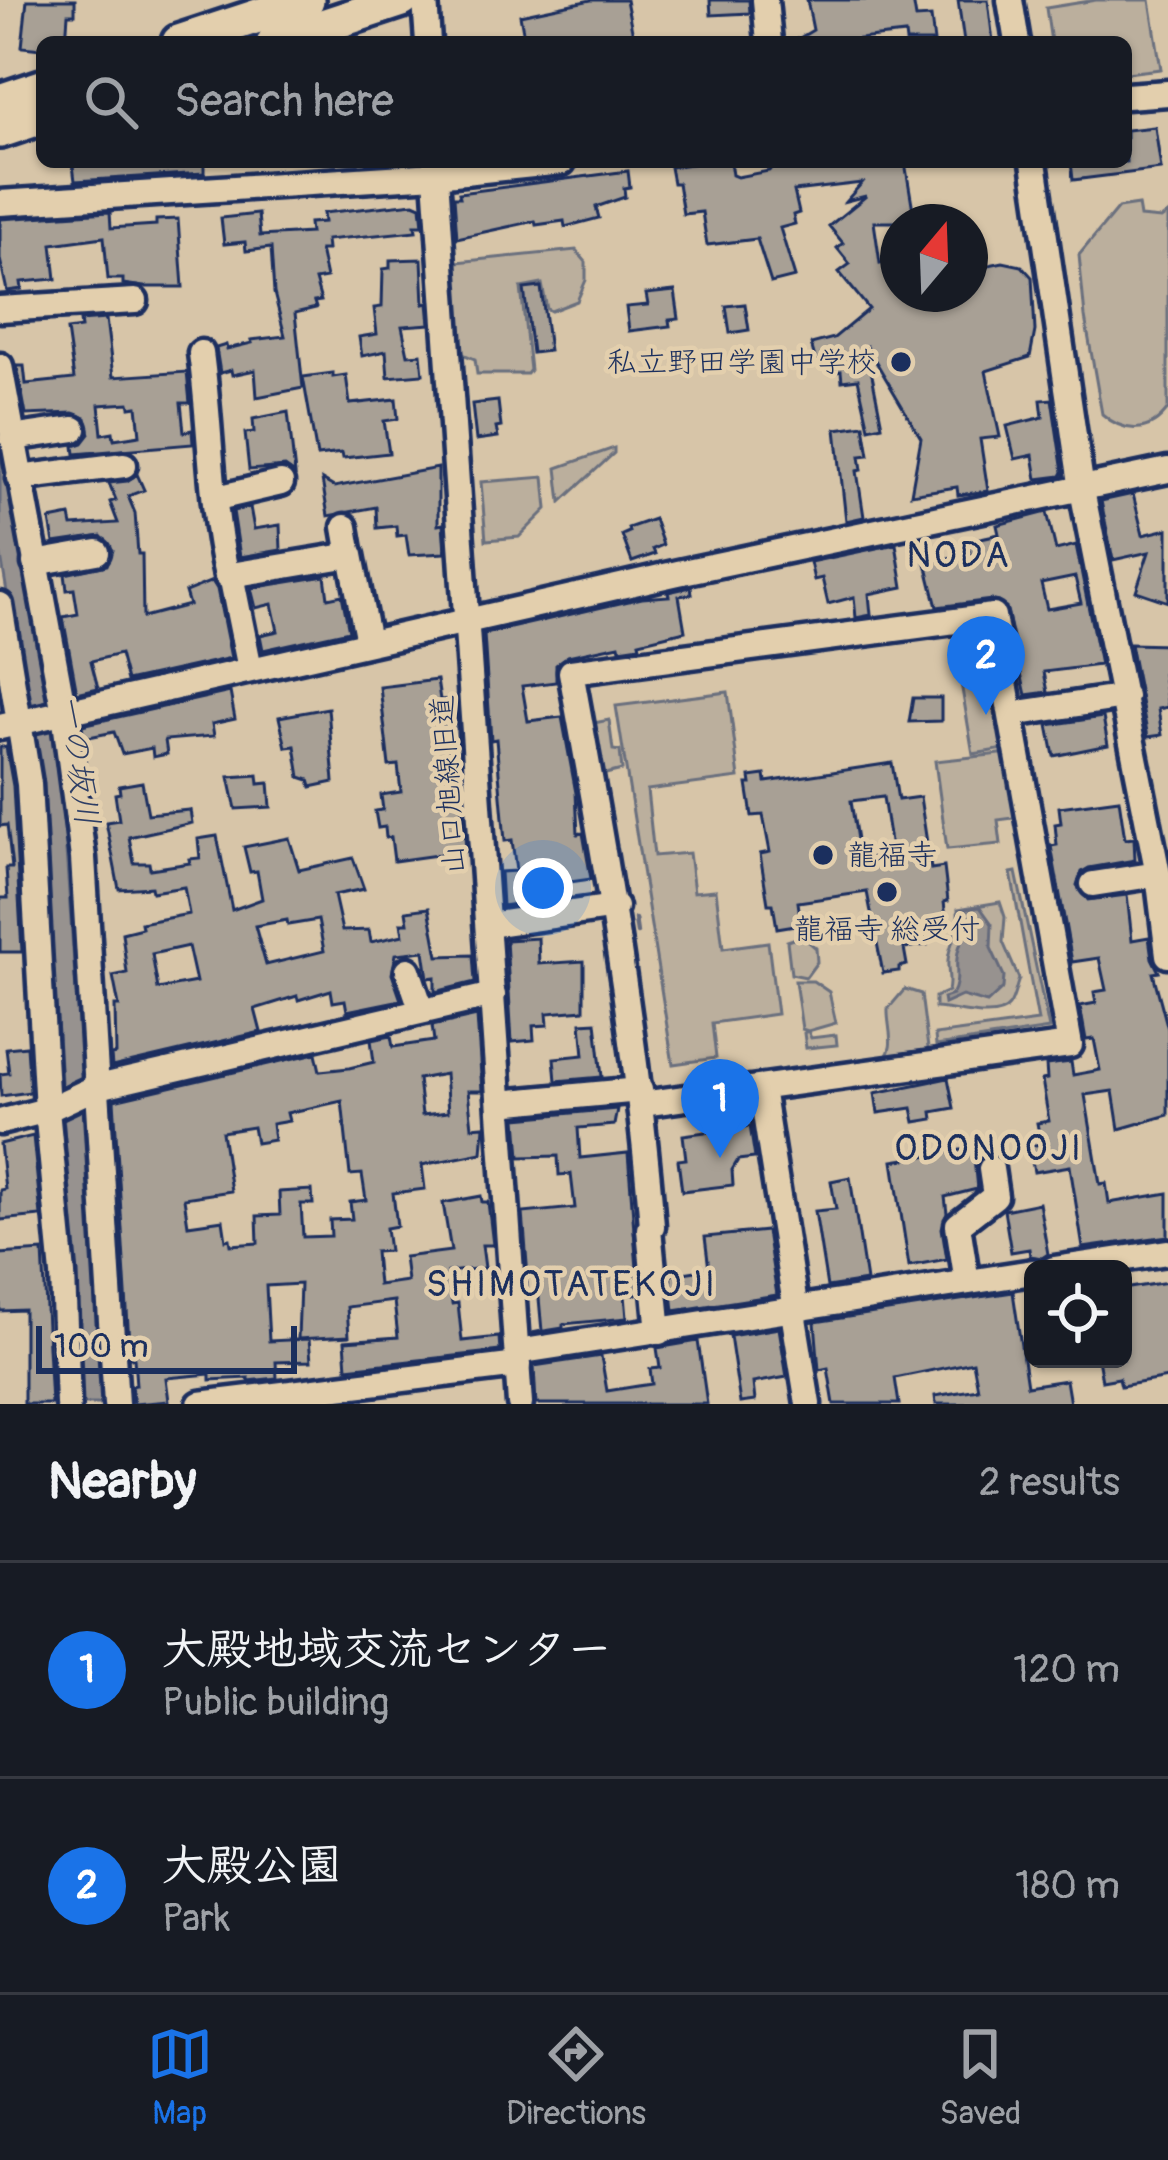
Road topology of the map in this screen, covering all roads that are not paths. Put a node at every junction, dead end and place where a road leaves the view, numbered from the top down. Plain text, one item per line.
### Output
1 (307, 0) edge
2 (402, 0) edge
3 (425, 0) edge
4 (765, 0) edge
5 (1010, 0) edge
6 (197, 36) edge
7 (292, 36) edge
8 (428, 36) edge
9 (768, 36) edge
10 (1016, 36) edge
11 (36, 93) edge
12 (1168, 93) edge
13 (1132, 96) edge
14 (36, 118) edge
15 (1, 127) edge
16 (1035, 168) edge
17 (435, 169) edge
18 (0, 203) edge
19 (134, 302) dead end
20 (0, 309) edge
21 (202, 353) dead end
22 (0, 366) edge
23 (74, 429) dead end
24 (12, 438) junction
25 (124, 465) dead end
26 (1168, 470) edge
27 (19, 478) junction
28 (281, 483) dead end
29 (1082, 490) junction
30 (217, 498) junction
31 (346, 527) dead end
32 (97, 552) dead end
33 (350, 556) junction
34 (35, 563) junction
35 (231, 575) junction
36 (0, 604) edge
37 (467, 619) junction
38 (368, 643) junction
39 (250, 670) junction
40 (1124, 697) junction
41 (59, 714) junction
42 (1012, 714) junction
43 (16, 724) edge
44 (1158, 874) junction
45 (1093, 884) dead end
46 (615, 908) junction
47 (488, 925) junction
48 (1168, 956) edge
49 (408, 970) dead end
50 (493, 995) junction
51 (422, 1011) junction
52 (761, 1088) junction
53 (90, 1089) junction
54 (641, 1097) junction
55 (500, 1103) junction
56 (52, 1108) junction
57 (0, 1122) edge
58 (992, 1169) dead end
59 (808, 1203) dead end
60 (780, 1206) junction
61 (1168, 1252) edge
62 (1114, 1260) edge
63 (1024, 1273) edge
64 (967, 1282) junction
65 (795, 1312) junction
66 (659, 1333) junction
67 (517, 1358) junction
68 (68, 1404) edge
69 (116, 1404) edge
70 (200, 1404) edge
71 (520, 1404) edge
72 (808, 1404) edge

1 - 6 highway
2 - 7 highway
3 - 8 street
4 - 9 street
5 - 10 street
11 - 15 highway
12 - 13 street
14 - 15 highway
16 - 29 street
17 - 18 street
17 - 37 street, 山口旭線旧道
19 - 20 street
21 - 30 street
22 - 24 street
23 - 24 street
24 - 27 street
25 - 27 street
26 - 29 street
27 - 34 street
28 - 30 street
29 - 37 street
29 - 40 street
30 - 35 street
31 - 33 street
32 - 34 street
33 - 35 street
33 - 38 street
34 - 41 street
35 - 39 street
36 - 43 street
37 - 38 street
37 - 47 street, 山口旭線旧道
38 - 39 street
39 - 41 street
40 - 42 street
40 - 44 street
41 - 43 street
41 - 53 street
42 - 46 street
42 - 52 street
43 - 56 street
44 - 45 street
44 - 48 street
46 - 47 street
46 - 54 street
47 - 50 street, 山口旭線旧道
49 - 51 street
50 - 51 street
50 - 55 street, 山口旭線旧道
51 - 53 street
52 - 54 street
52 - 60 street
53 - 56 street
53 - 69 street
54 - 55 street
54 - 66 street
55 - 67 street, 山口旭線旧道
56 - 57 street
56 - 68 street
58 - 64 street
59 - 60 street
60 - 65 street
61 - 62 street
63 - 64 street
64 - 65 street
65 - 66 street
65 - 72 street
66 - 67 street
67 - 70 street
67 - 71 street, 山口旭線旧道

